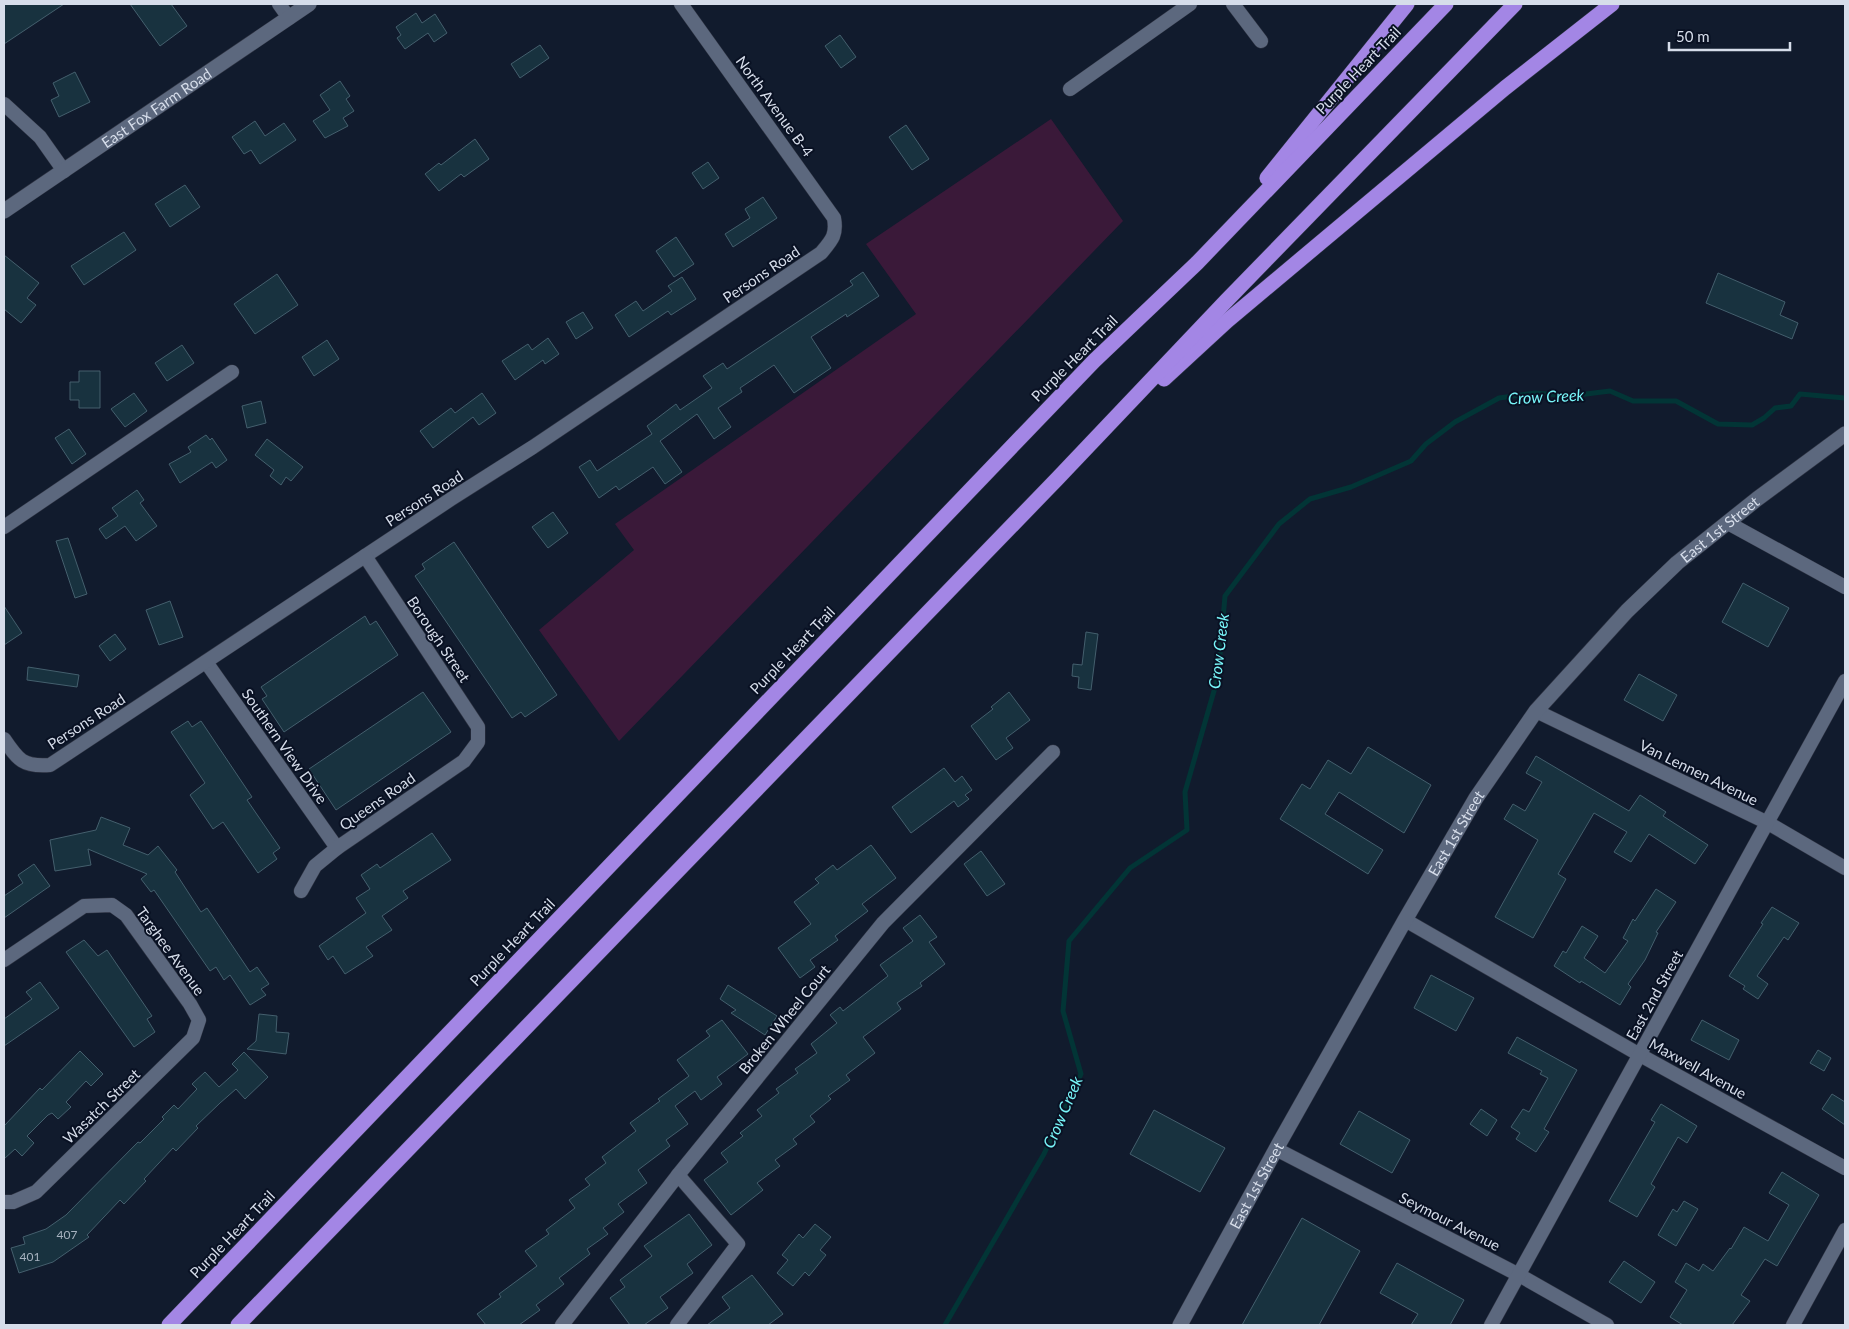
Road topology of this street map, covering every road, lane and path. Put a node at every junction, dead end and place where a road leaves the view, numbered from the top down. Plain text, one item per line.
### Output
1 (279, 4) edge
2 (309, 4) edge
3 (682, 4) edge
4 (1190, 4) edge
5 (1233, 4) edge
6 (1407, 4) edge
7 (1446, 4) edge
8 (1515, 4) edge
9 (1612, 4) edge
10 (289, 18) junction
11 (1261, 41) dead end
12 (1070, 90) dead end
13 (4, 104) edge
14 (64, 171) junction
15 (4, 212) edge
16 (836, 230) joint
17 (1197, 263) junction
18 (232, 372) dead end
19 (1845, 434) edge
20 (1057, 479) junction
21 (1728, 523) junction
22 (4, 527) edge
23 (365, 556) junction
24 (1845, 587) edge
25 (206, 662) junction
26 (1845, 681) edge
27 (1536, 711) junction
28 (4, 739) edge
29 (478, 742) joint
30 (1053, 752) dead end
31 (1768, 823) junction
32 (337, 848) junction
33 (1845, 868) edge
34 (301, 891) dead end
35 (1405, 920) junction
36 (4, 960) edge
37 (199, 1020) joint
38 (1640, 1054) junction
39 (1276, 1149) junction
40 (1845, 1168) edge
41 (678, 1174) junction
42 (8, 1202) edge
43 (1845, 1230) edge
44 (1519, 1275) junction
45 (169, 1325) edge
46 (238, 1325) edge
47 (562, 1325) edge
48 (677, 1325) edge
49 (1180, 1325) edge
50 (1491, 1325) edge
51 (1607, 1325) edge
52 (1793, 1325) edge

1 - 10 street
2 - 10 street, East Fox Farm Road
3 - 16 street, North Avenue B-4
4 - 12 street
5 - 11 street
6 - 17 highway
7 - 17 highway, Purple Heart Trail
8 - 20 highway
9 - 20 highway
10 - 14 street, East Fox Farm Road
13 - 14 street
14 - 15 street, East Fox Farm Road
16 - 23 street, Persons Road
17 - 45 highway, Purple Heart Trail
18 - 22 street
19 - 21 street, East 1st Street
20 - 46 highway
21 - 24 street
21 - 27 street, East 1st Street
23 - 25 street, Persons Road
23 - 29 street, Borough Street
25 - 28 street, Persons Road
25 - 32 street, Southern View Drive
26 - 31 street, East 2nd Street
27 - 31 street, Van Lennen Avenue
27 - 35 street, East 1st Street
29 - 32 street, Queens Road
30 - 41 street, Broken Wheel Court
31 - 33 street, Van Lennen Avenue
31 - 38 street, East 2nd Street
32 - 34 street, Queens Road
35 - 38 street, Maxwell Avenue
35 - 39 street, East 1st Street
36 - 37 street, Targhee Avenue
37 - 42 street, Wasatch Street
38 - 40 street, Maxwell Avenue
38 - 44 street, East 2nd Street
39 - 44 street, Seymour Avenue
39 - 49 street, East 1st Street
41 - 47 street, Broken Wheel Court
41 - 48 street
43 - 52 street
44 - 50 street, East 2nd Street
44 - 51 street, Seymour Avenue

